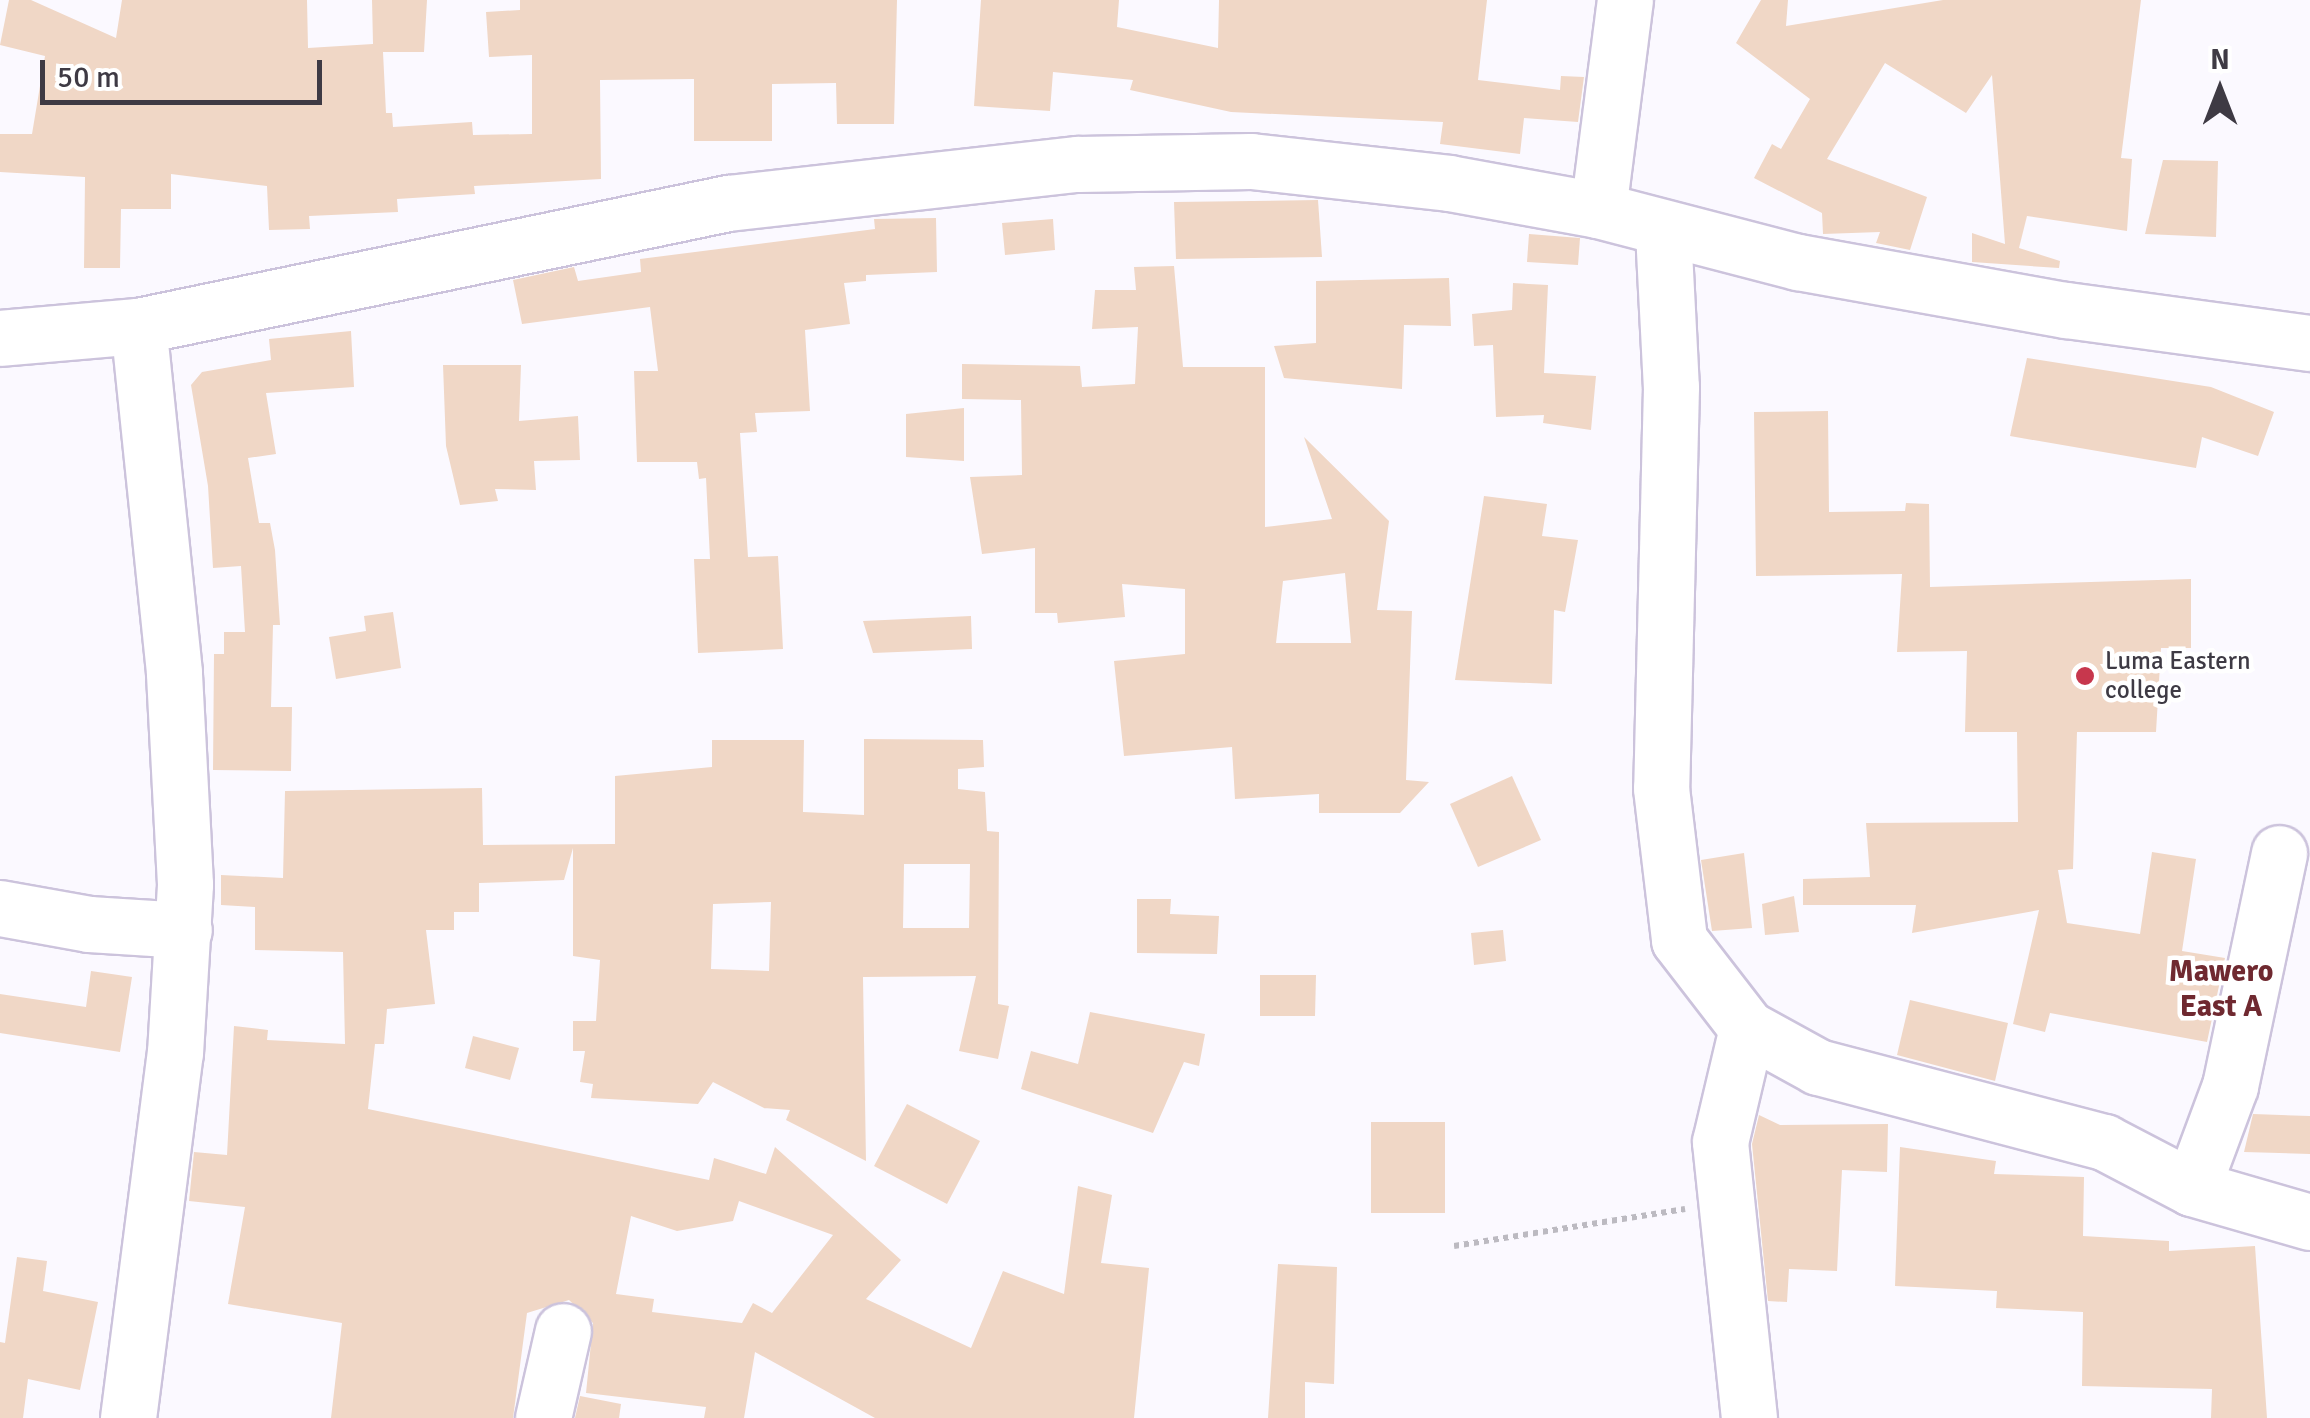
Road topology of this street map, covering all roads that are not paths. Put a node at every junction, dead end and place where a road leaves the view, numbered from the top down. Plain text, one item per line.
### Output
1 (1625, 0) edge
2 (1598, 210) junction
3 (1663, 231) junction
4 (138, 326) junction
5 (0, 338) edge
6 (2310, 343) edge
7 (2279, 853) dead end
8 (0, 908) edge
9 (184, 930) junction
10 (1747, 1028) junction
11 (2192, 1188) junction
12 (2310, 1222) edge
13 (563, 1331) dead end
14 (128, 1418) edge
15 (543, 1418) edge
16 (1749, 1418) edge

1 - 2 street
2 - 3 street
2 - 4 street
3 - 6 street
3 - 10 street
4 - 5 street
4 - 9 street
7 - 11 street
8 - 9 street
9 - 14 street
10 - 11 street
10 - 16 street
11 - 12 street
13 - 15 street

